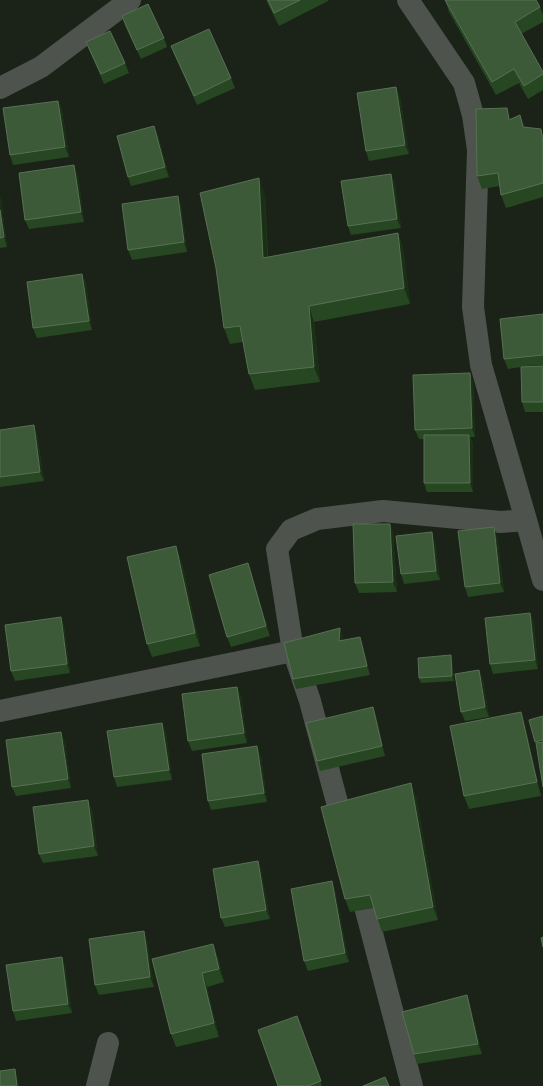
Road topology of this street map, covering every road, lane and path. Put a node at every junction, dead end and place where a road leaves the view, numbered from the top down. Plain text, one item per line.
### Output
1 (130, 0) edge
2 (408, 0) edge
3 (0, 88) edge
4 (526, 520) junction
5 (543, 580) edge
6 (293, 651) junction
7 (0, 712) edge
8 (108, 1043) dead end
9 (97, 1086) edge
10 (412, 1086) edge

1 - 3 street
2 - 4 street
4 - 5 street
4 - 6 street
6 - 7 street
6 - 10 street
8 - 9 street

